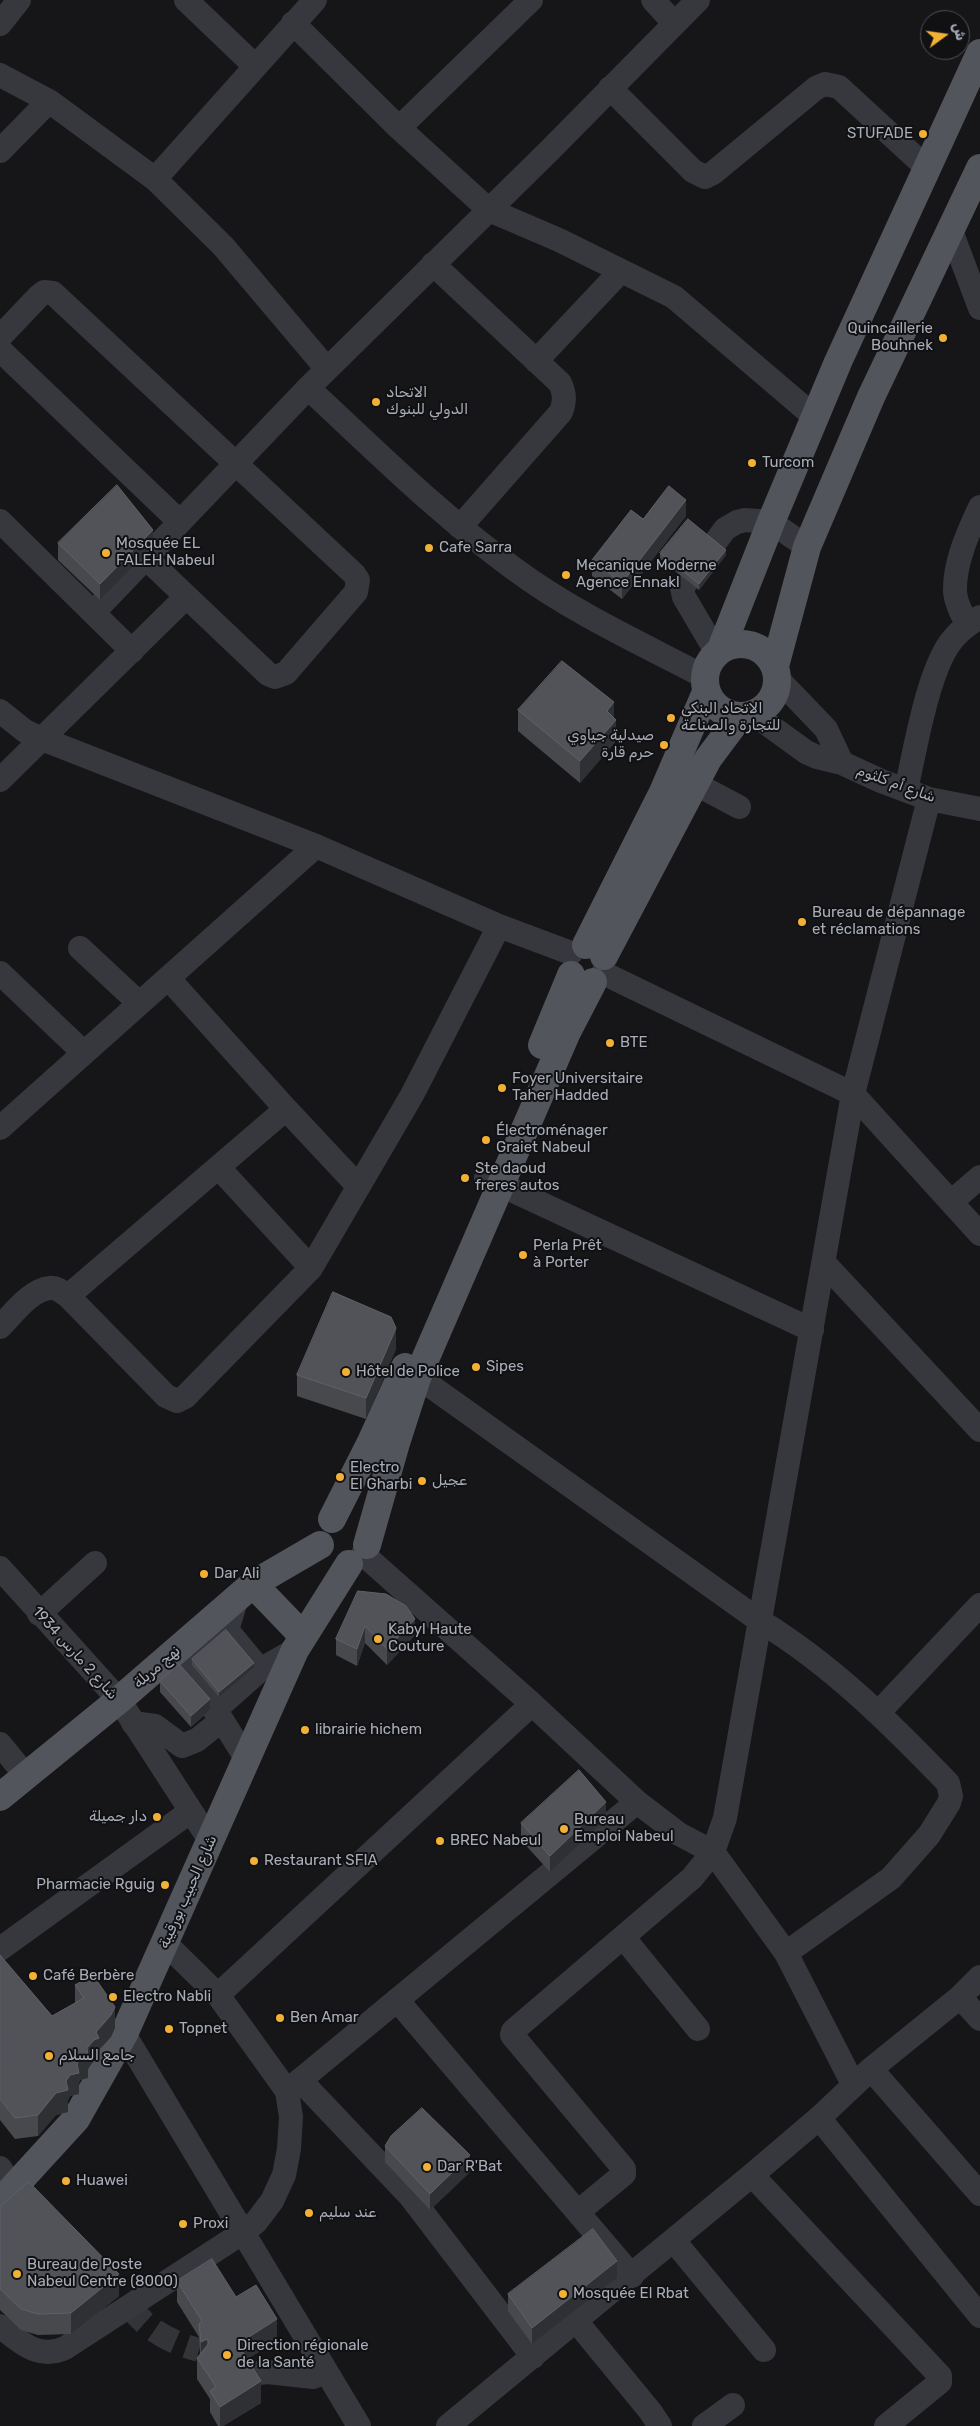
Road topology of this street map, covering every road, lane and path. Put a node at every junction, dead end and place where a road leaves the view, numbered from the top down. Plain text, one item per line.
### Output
1 (19, 0) edge
2 (186, 0) edge
3 (315, 0) edge
4 (531, 0) edge
5 (653, 0) edge
6 (698, 0) edge
7 (293, 23) junction
8 (674, 23) junction
9 (0, 24) edge
10 (980, 53) edge
11 (255, 66) junction
12 (0, 75) edge
13 (610, 88) junction
14 (49, 101) junction
15 (399, 128) junction
16 (0, 151) edge
17 (980, 168) edge
18 (928, 169) junction
19 (156, 179) junction
20 (489, 210) junction
21 (951, 231) junction
22 (433, 264) junction
23 (620, 272) junction
24 (980, 308) edge
25 (0, 337) edge
26 (0, 350) edge
27 (536, 361) junction
28 (327, 369) junction
29 (308, 388) junction
30 (816, 418) junction
31 (234, 464) junction
32 (980, 507) edge
33 (0, 521) edge
34 (180, 522) junction
35 (771, 522) junction
36 (460, 526) junction
37 (807, 547) junction
38 (146, 559) junction
39 (186, 597) junction
40 (94, 612) junction
41 (974, 621) edge
42 (132, 651) junction
43 (719, 651) junction
44 (776, 673) junction
45 (705, 684) junction
46 (0, 711) edge
47 (747, 715) junction
48 (42, 739) junction
49 (842, 763) junction
50 (683, 778) junction
51 (0, 780) edge
52 (906, 790) junction
53 (929, 799) junction
54 (739, 807) dead end
55 (980, 809) edge
56 (316, 846) junction
57 (499, 926) junction
58 (80, 948) dead end
59 (588, 964) junction
60 (0, 972) edge
61 (168, 978) junction
62 (139, 1003) junction
63 (84, 1053) junction
64 (853, 1094) junction
65 (286, 1109) junction
66 (1, 1125) edge
67 (219, 1168) junction
68 (980, 1177) edge
69 (493, 1182) junction
70 (358, 1186) junction
71 (951, 1202) junction
72 (980, 1234) edge
73 (824, 1263) junction
74 (311, 1268) junction
75 (68, 1296) junction
76 (0, 1327) edge
77 (812, 1330) junction
78 (411, 1372) junction
79 (980, 1430) edge
80 (332, 1519) junction
81 (320, 1545) junction
82 (360, 1555) junction
83 (95, 1563) dead end
84 (0, 1568) edge
85 (245, 1591) junction
86 (980, 1605) edge
87 (39, 1614) junction
88 (760, 1621) junction
89 (227, 1630) junction
90 (299, 1643) junction
91 (177, 1663) junction
92 (260, 1670) junction
93 (119, 1700) junction
94 (532, 1704) junction
95 (879, 1712) junction
96 (219, 1715) junction
97 (133, 1723) junction
98 (0, 1744) edge
99 (247, 1760) junction
100 (26, 1776) junction
101 (0, 1797) edge
102 (637, 1802) junction
103 (191, 1811) junction
104 (211, 1842) junction
105 (713, 1852) junction
106 (623, 1937) junction
107 (165, 1944) junction
108 (0, 1949) edge
109 (786, 1953) junction
110 (980, 1977) edge
111 (218, 1994) junction
112 (960, 1997) junction
113 (397, 2000) junction
114 (980, 2019) edge
115 (698, 2029) dead end
116 (124, 2034) junction
117 (871, 2069) junction
118 (853, 2084) junction
119 (294, 2086) junction
120 (819, 2118) junction
121 (752, 2175) junction
122 (5, 2186) edge
123 (980, 2194) edge
124 (579, 2212) junction
125 (242, 2233) junction
126 (674, 2241) junction
127 (632, 2276) junction
128 (980, 2316) edge
129 (576, 2321) junction
130 (0, 2326) edge
131 (764, 2350) dead end
132 (532, 2357) junction
133 (326, 2371) junction
134 (244, 2375) edge
135 (733, 2405) dead end
136 (359, 2426) edge
137 (448, 2426) edge
138 (660, 2426) edge
139 (704, 2426) edge
140 (886, 2426) edge

1 - 9 street
2 - 11 street
3 - 7 street
4 - 15 street
5 - 8 street
6 - 8 street
7 - 11 street
7 - 15 street
8 - 13 street
10 - 18 main road
11 - 19 street
12 - 14 street
13 - 18 street
13 - 20 street
14 - 16 street
14 - 19 street
15 - 20 street
17 - 21 main road
18 - 30 main road
19 - 28 street
20 - 22 street
20 - 23 street
21 - 24 street
21 - 37 main road
22 - 27 street
22 - 28 street
23 - 27 street
23 - 30 street
25 - 31 street
26 - 34 street
27 - 36 street
28 - 29 street
29 - 31 street
29 - 36 street
30 - 35 main road
31 - 34 street
31 - 39 street
32 - 41 street
33 - 40 street
34 - 38 street
35 - 37 street
35 - 43 main road
35 - 43 street
36 - 45 street
37 - 44 main road
38 - 39 street
38 - 40 street
39 - 42 street
40 - 42 street
41 - 52 street
42 - 48 street
43 - 44 main road
43 - 45 main road
44 - 47 main road
44 - 49 street, شارع أم كلثوم
45 - 47 main road
45 - 50 main road
46 - 48 street
47 - 49 street, شارع أم كلثوم
47 - 50 main road
48 - 51 street
48 - 56 street
49 - 52 street, شارع أم كلثوم
50 - 54 street
50 - 59 main road
52 - 53 street, شارع أم كلثوم
53 - 55 street, شارع أم كلثوم
53 - 64 street
56 - 57 street
56 - 61 street
57 - 59 street
57 - 70 street
58 - 62 street
59 - 64 street
59 - 69 main road
60 - 63 street
61 - 62 street
61 - 65 street
62 - 63 street
63 - 66 street
64 - 71 street
64 - 73 street
65 - 67 street
65 - 70 street
67 - 74 street
67 - 75 street
68 - 71 street
69 - 77 street
69 - 78 main road
70 - 74 street
71 - 72 street
73 - 77 street
73 - 79 street
74 - 75 street
75 - 76 street
77 - 88 street
78 - 80 main road
78 - 82 main road, شارع الحبيب بورقيبة
78 - 88 street
80 - 81 main road
80 - 82 main road
81 - 82 main road
81 - 85 main road, نهج مربلة
82 - 90 main road, شارع الحبيب بورقيبة
82 - 94 street
83 - 87 street
84 - 87 street, شارع 2 مارس 1934
85 - 89 street
85 - 90 main road
85 - 91 main road, نهج مربلة
86 - 95 street
87 - 93 street, شارع 2 مارس 1934
88 - 95 street
88 - 105 street
89 - 91 street
89 - 92 street
90 - 92 street
90 - 99 main road, شارع الحبيب بورقيبة
91 - 93 main road, نهج مربلة
91 - 96 street
92 - 96 street
93 - 97 street, شارع 2 مارس 1934
93 - 100 main road, نهج مربلة
94 - 102 street
94 - 111 street
95 - 109 street
96 - 97 street
96 - 99 street
97 - 103 street, شارع 2 مارس 1934
98 - 100 street
99 - 104 main road, شارع الحبيب بورقيبة
100 - 101 main road, نهج مربلة
102 - 105 street
102 - 113 street
103 - 104 street, شارع 2 مارس 1934
103 - 108 street
104 - 107 main road, شارع الحبيب بورقيبة
105 - 106 street
105 - 109 street
106 - 115 street
106 - 124 street
107 - 111 street
107 - 116 main road, شارع الحبيب بورقيبة
109 - 118 street
110 - 112 street
111 - 119 street
112 - 114 street
112 - 117 street
113 - 119 street
113 - 124 street
116 - 122 main road, شارع الحبيب بورقيبة
116 - 125 street
117 - 118 street
117 - 123 street
118 - 120 street
119 - 125 street
119 - 132 street
120 - 121 street
120 - 128 street
121 - 126 street
121 - 140 street
124 - 127 street
125 - 130 street
125 - 133 street
126 - 127 street
126 - 131 street
127 - 129 street
129 - 132 street
129 - 138 street
132 - 137 street
133 - 134 street
133 - 136 street
135 - 139 street

